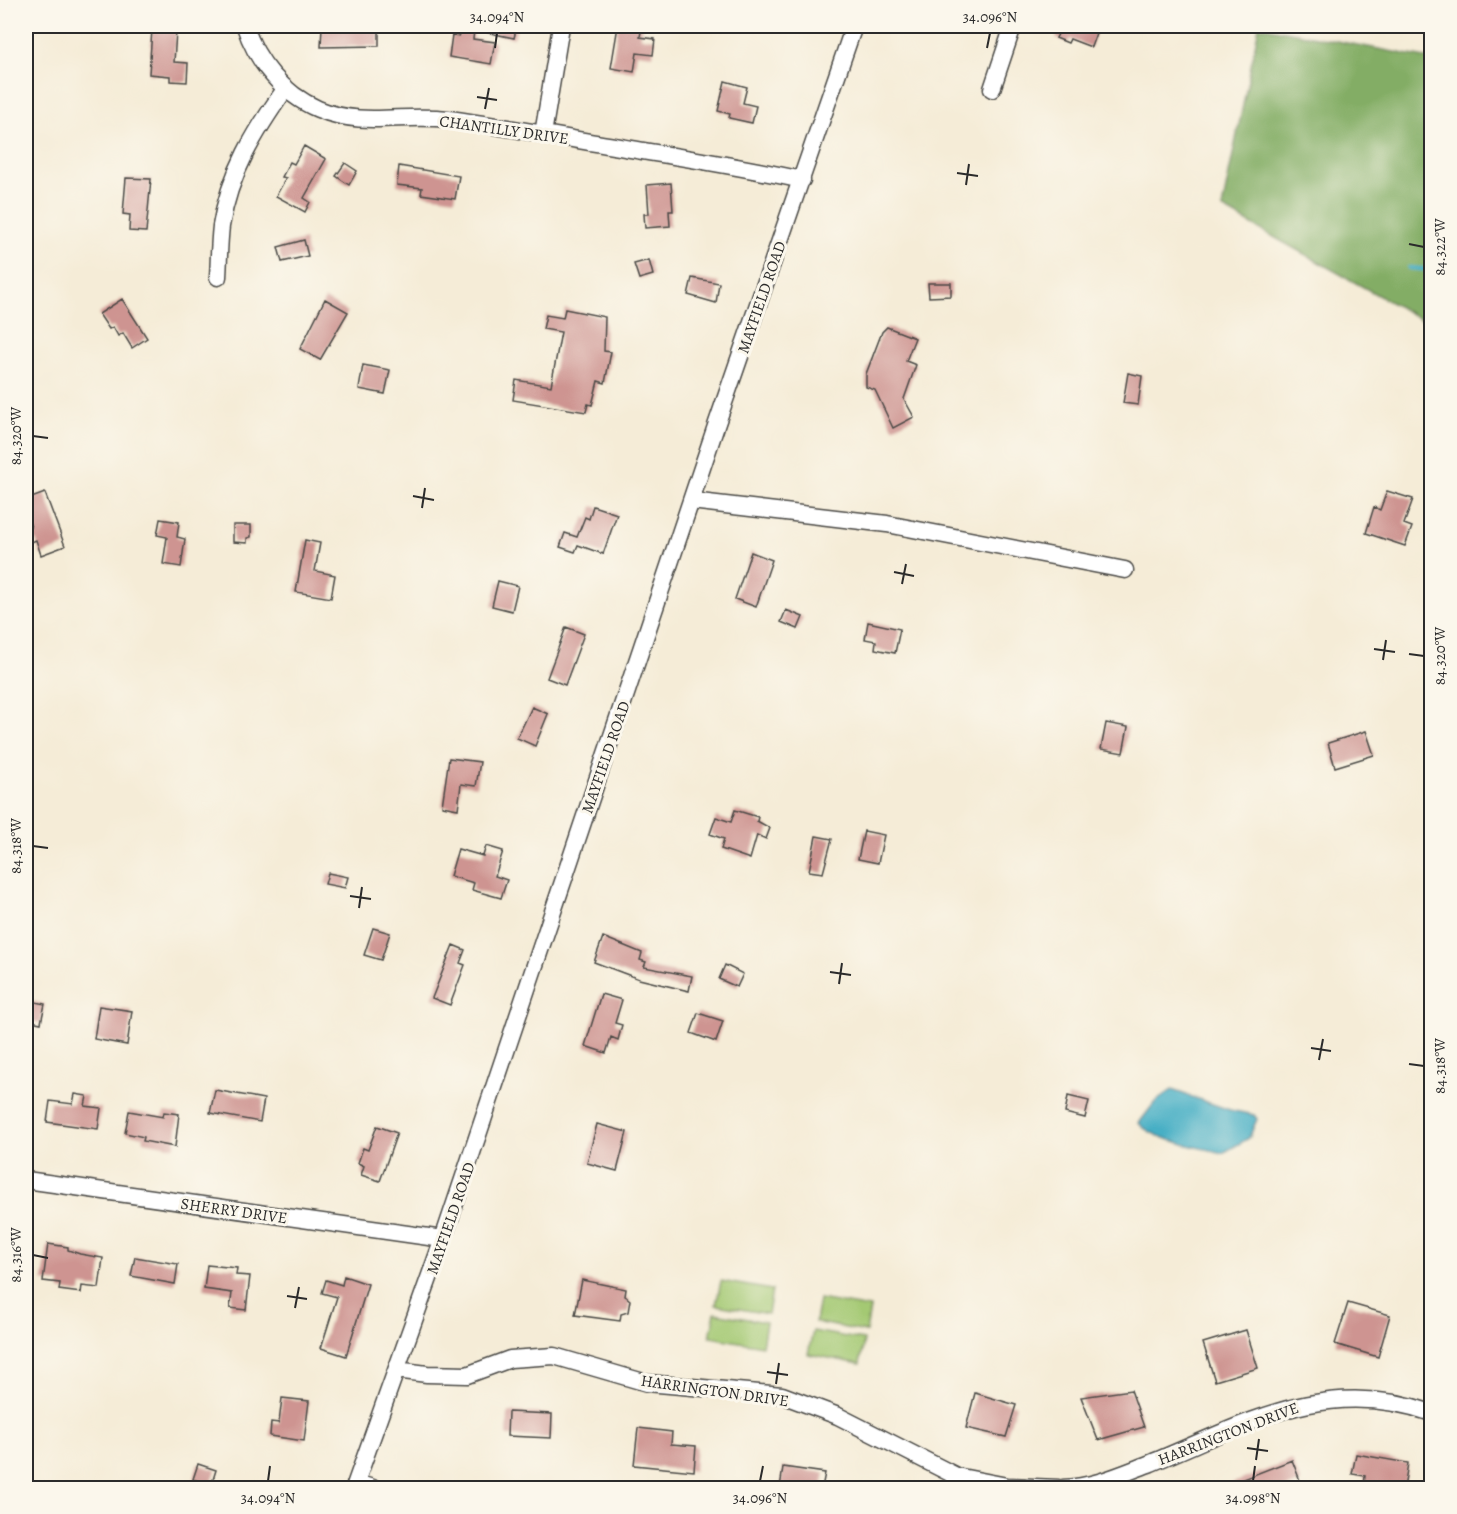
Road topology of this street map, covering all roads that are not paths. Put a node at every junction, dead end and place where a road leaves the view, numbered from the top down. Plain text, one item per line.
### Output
1 (245, 26) edge
2 (561, 26) edge
3 (854, 26) edge
4 (1013, 26) edge
5 (286, 88) junction
6 (992, 89) dead end
7 (543, 134) junction
8 (802, 180) junction
9 (218, 277) dead end
10 (692, 501) junction
11 (1125, 570) dead end
12 (26, 1180) edge
13 (443, 1239) junction
14 (396, 1371) junction
15 (1431, 1413) edge
16 (355, 1486) edge
17 (373, 1488) edge
18 (1058, 1488) edge
19 (1063, 1488) edge

1 - 5 street, CHANTILLY DRIVE
2 - 7 street
3 - 8 street, MAYFIELD ROAD
4 - 6 street
5 - 7 street, CHANTILLY DRIVE
5 - 9 street
7 - 8 street, CHANTILLY DRIVE
8 - 10 street, MAYFIELD ROAD
10 - 11 street
10 - 13 street, MAYFIELD ROAD
12 - 13 street, SHERRY DRIVE
13 - 14 street, MAYFIELD ROAD
14 - 16 street, MAYFIELD ROAD
14 - 18 street, HARRINGTON DRIVE
15 - 19 street, HARRINGTON DRIVE
16 - 17 street

